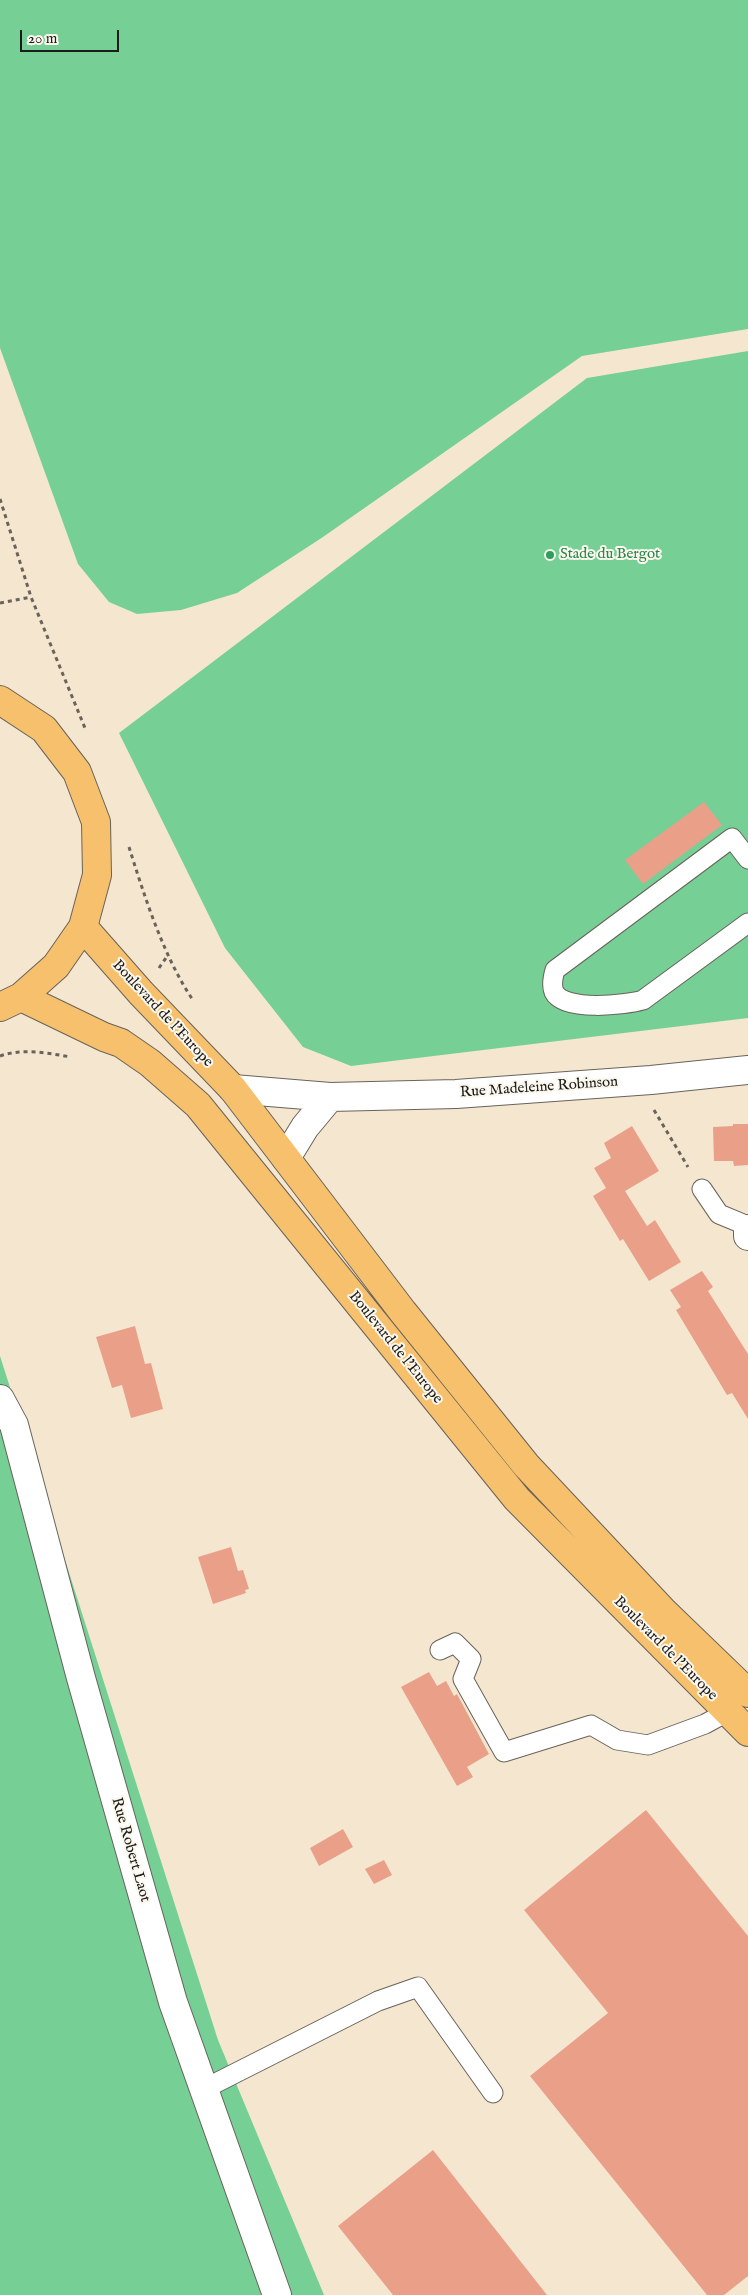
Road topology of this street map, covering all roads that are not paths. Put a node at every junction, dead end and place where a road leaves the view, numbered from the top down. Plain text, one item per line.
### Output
1 (0, 700) edge
2 (748, 859) edge
3 (748, 923) edge
4 (83, 927) junction
5 (10, 1002) edge
6 (748, 1070) edge
7 (232, 1089) junction
8 (330, 1097) junction
9 (286, 1158) junction
10 (702, 1188) road end
11 (748, 1228) edge
12 (748, 1236) edge
13 (0, 1399) edge
14 (440, 1650) dead end
15 (748, 1693) edge
16 (727, 1712) junction
17 (748, 1732) edge
18 (204, 2089) junction
19 (493, 2093) dead end
20 (277, 2295) edge

1 - 4 main road
2 - 3 lane
4 - 5 main road
4 - 7 main road, Boulevard de l'Europe
5 - 16 main road, Boulevard de l'Europe
6 - 8 street, Rue Madeleine Robinson
7 - 8 street, Rue Madeleine Robinson
7 - 9 main road, Boulevard de l'Europe
8 - 9 street
9 - 15 main road, Boulevard de l'Europe
10 - 11 lane
11 - 12 street
13 - 18 street, Rue Robert Laot
14 - 16 lane
16 - 17 main road, Boulevard de l'Europe
18 - 19 lane
18 - 20 street, Rue Robert Laot

